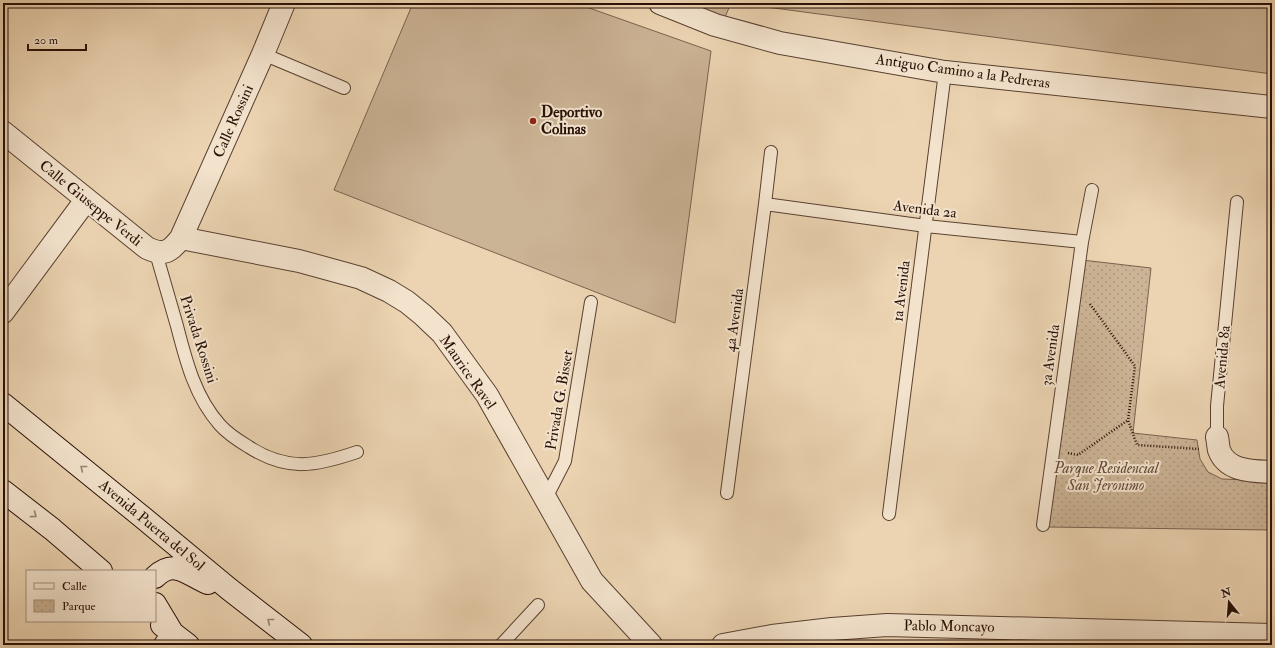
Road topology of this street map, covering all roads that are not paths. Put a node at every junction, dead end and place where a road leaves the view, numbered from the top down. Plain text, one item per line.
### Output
1 (284, 3) edge
2 (660, 3) edge
3 (263, 54) junction
4 (945, 72) junction
5 (344, 88) dead end
6 (1272, 107) edge
7 (3, 132) edge
8 (771, 152) dead end
9 (1092, 190) dead end
10 (86, 200) junction
11 (1237, 202) dead end
12 (766, 204) junction
13 (926, 226) junction
14 (181, 238) junction
15 (1082, 242) junction
16 (156, 253) junction
17 (591, 302) dead end
18 (3, 312) edge
19 (3, 404) edge
20 (1218, 444) joint
21 (357, 452) dead end
22 (1272, 472) edge
23 (3, 491) edge
24 (727, 493) dead end
25 (546, 498) junction
26 (890, 514) dead end
27 (1043, 525) dead end
28 (100, 570) edge
29 (156, 576) edge
30 (229, 589) junction
31 (538, 605) dead end
32 (156, 606) edge
33 (156, 620) edge
34 (1272, 635) edge
35 (175, 641) edge
36 (301, 645) edge
37 (501, 645) edge
38 (651, 645) edge
39 (723, 645) edge

1 - 3 street, Calle Rossini
2 - 4 street, Antiguo Camino a la Pedreras
3 - 5 lane
3 - 14 street, Calle Rossini
4 - 6 street, Antiguo Camino a la Pedreras
4 - 13 lane, 1a Avenida
7 - 10 street, Calle Giuseppe Verdi
8 - 12 lane, 4a Avenida
9 - 15 lane, 3a Avenida
10 - 16 street, Calle Giuseppe Verdi
10 - 18 street
11 - 20 lane, Avenida 8a
12 - 13 lane, Avenida 2a
12 - 24 lane, 4a Avenida
13 - 15 lane, Avenida 2a
13 - 26 lane, 1a Avenida
14 - 16 street, Calle Giuseppe Verdi
14 - 25 street, Maurice Ravel
15 - 27 lane, 3a Avenida
16 - 21 lane, Privada Rossini
17 - 25 lane, Privada G. Bisset
30 -> 19 street, Avenida Puerta del Sol
20 - 22 street
23 -> 28 street
25 - 38 street, Maurice Ravel
29 - 30 street
36 -> 30 street, Avenida Puerta del Sol
31 - 37 lane
32 - 35 street
33 - 35 street
34 - 39 street, Pablo Moncayo

